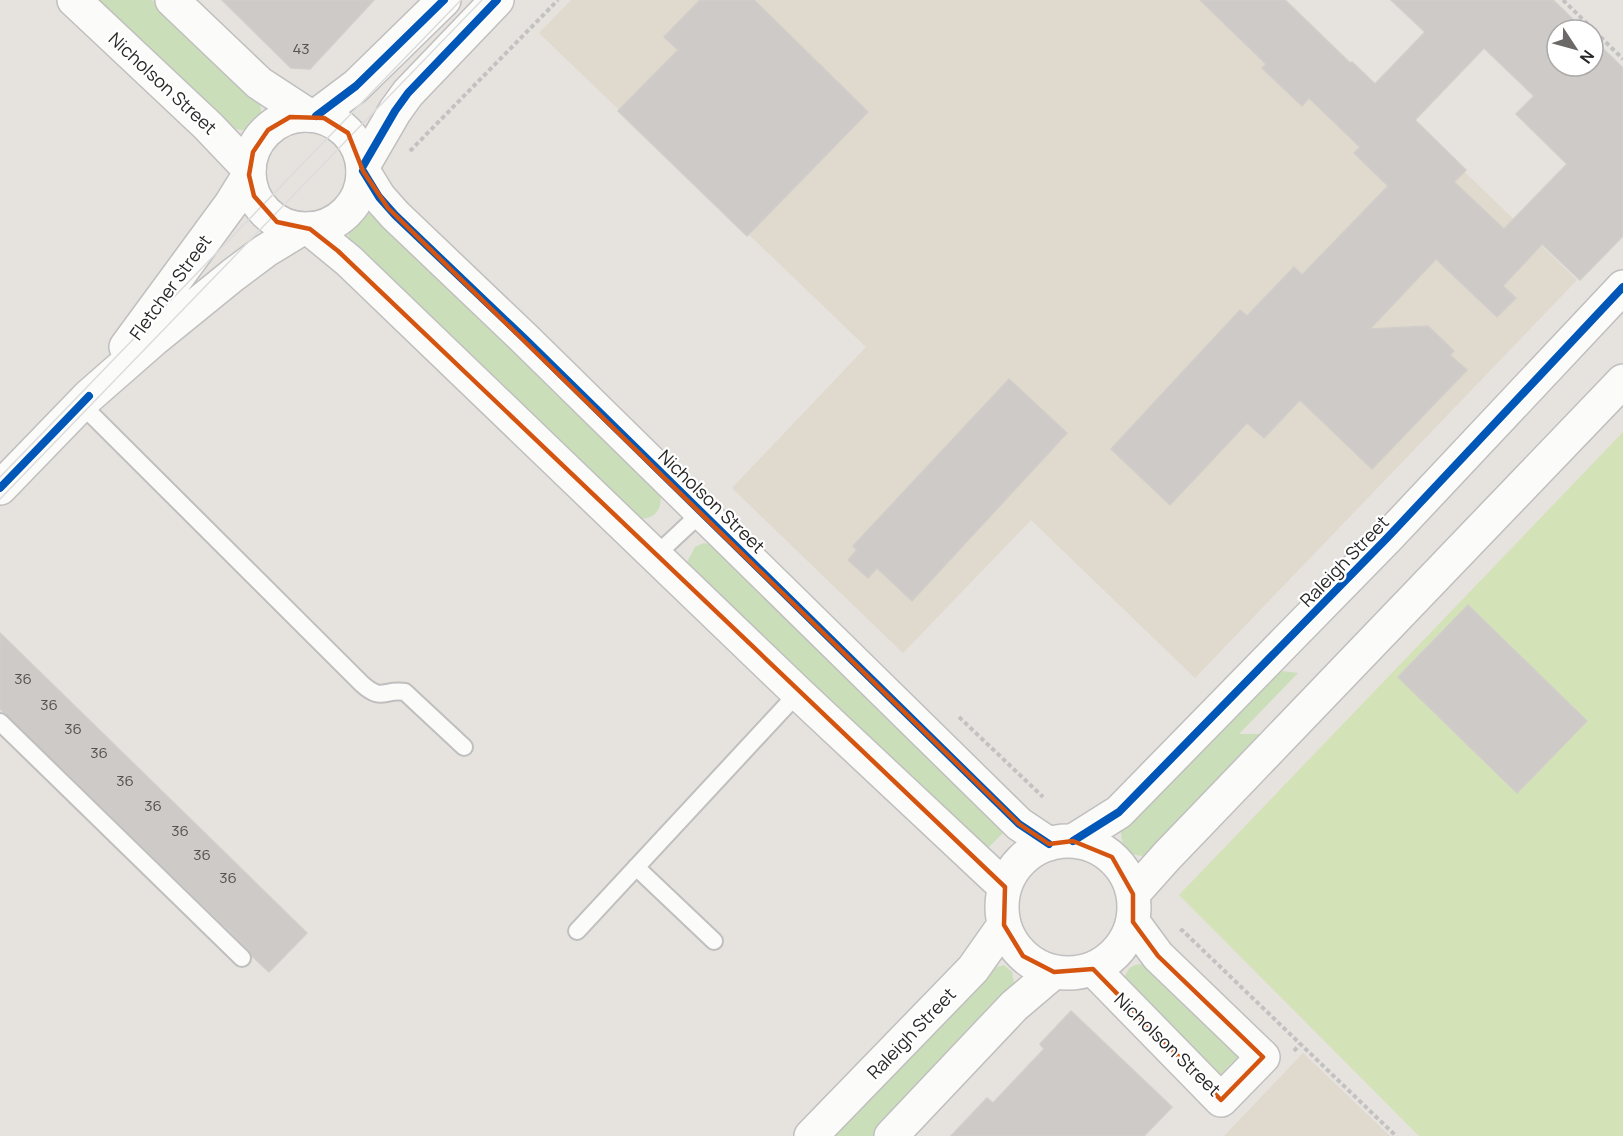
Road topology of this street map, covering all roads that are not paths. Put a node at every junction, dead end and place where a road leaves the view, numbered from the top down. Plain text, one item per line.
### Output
1 (74, 0) edge
2 (172, 0) edge
3 (444, 0) edge
4 (497, 0) edge
5 (312, 116) junction
6 (363, 169) junction
7 (249, 172) junction
8 (305, 229) junction
9 (1623, 287) edge
10 (1623, 381) edge
11 (85, 400) junction
12 (0, 488) edge
13 (701, 513) junction
14 (656, 555) junction
15 (798, 693) junction
16 (0, 722) edge
17 (465, 747) dead end
18 (1061, 843) junction
19 (636, 867) junction
20 (1005, 887) junction
21 (1133, 908) junction
22 (1004, 925) junction
23 (577, 931) dead end
24 (714, 941) dead end
25 (242, 958) dead end
26 (1093, 969) junction
27 (1054, 972) junction
28 (812, 1136) edge
29 (891, 1136) edge

1 - 7 street, Nicholson Street
2 - 5 street
3 - 5 street
4 - 6 street
5 - 6 street
5 - 7 street
6 - 8 street
6 - 13 street, Nicholson Street
7 - 8 street
7 - 11 street, Fletcher Street
8 - 11 street, Fletcher Street
8 - 14 street
9 - 18 street, Raleigh Street
10 - 21 street
11 - 12 street, Fletcher Street
11 - 17 lane
13 - 14 lane
13 - 18 street, Nicholson Street
14 - 15 street
15 - 19 lane
15 - 20 street
16 - 25 lane
18 - 20 street
18 - 21 street
19 - 23 lane
19 - 24 lane
20 - 22 street
21 - 26 street
21 - 26 street, Nicholson Street
22 - 27 street
22 - 28 street, Raleigh Street
26 - 27 street
27 - 29 street

